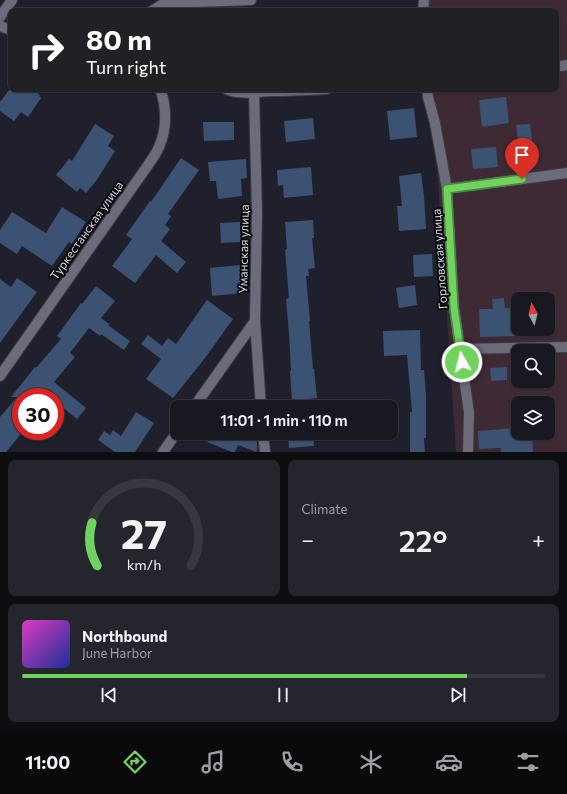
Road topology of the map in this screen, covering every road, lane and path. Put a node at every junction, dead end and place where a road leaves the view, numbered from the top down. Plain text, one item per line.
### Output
1 (12, 0) edge
2 (251, 0) edge
3 (153, 7) edge
4 (0, 17) edge
5 (161, 92) edge
6 (237, 92) edge
7 (254, 92) joint
8 (428, 92) edge
9 (567, 173) edge
10 (447, 189) junction
11 (254, 322) junction
12 (567, 347) edge
13 (460, 349) junction
14 (0, 376) edge
15 (199, 400) edge
16 (260, 400) edge
17 (171, 440) edge
18 (264, 440) edge
19 (163, 452) edge
20 (265, 452) edge
21 (468, 452) edge

1 - 4 street
2 - 3 street
5 - 14 street, Туркестанская улица
6 - 7 street
7 - 11 street, Уманская улица
8 - 10 street, Горловская улица
9 - 10 street
10 - 13 street, Горловская улица
11 - 15 street
11 - 16 street, Уманская улица
12 - 13 street
13 - 21 street, Горловская улица
17 - 19 street
18 - 20 street

